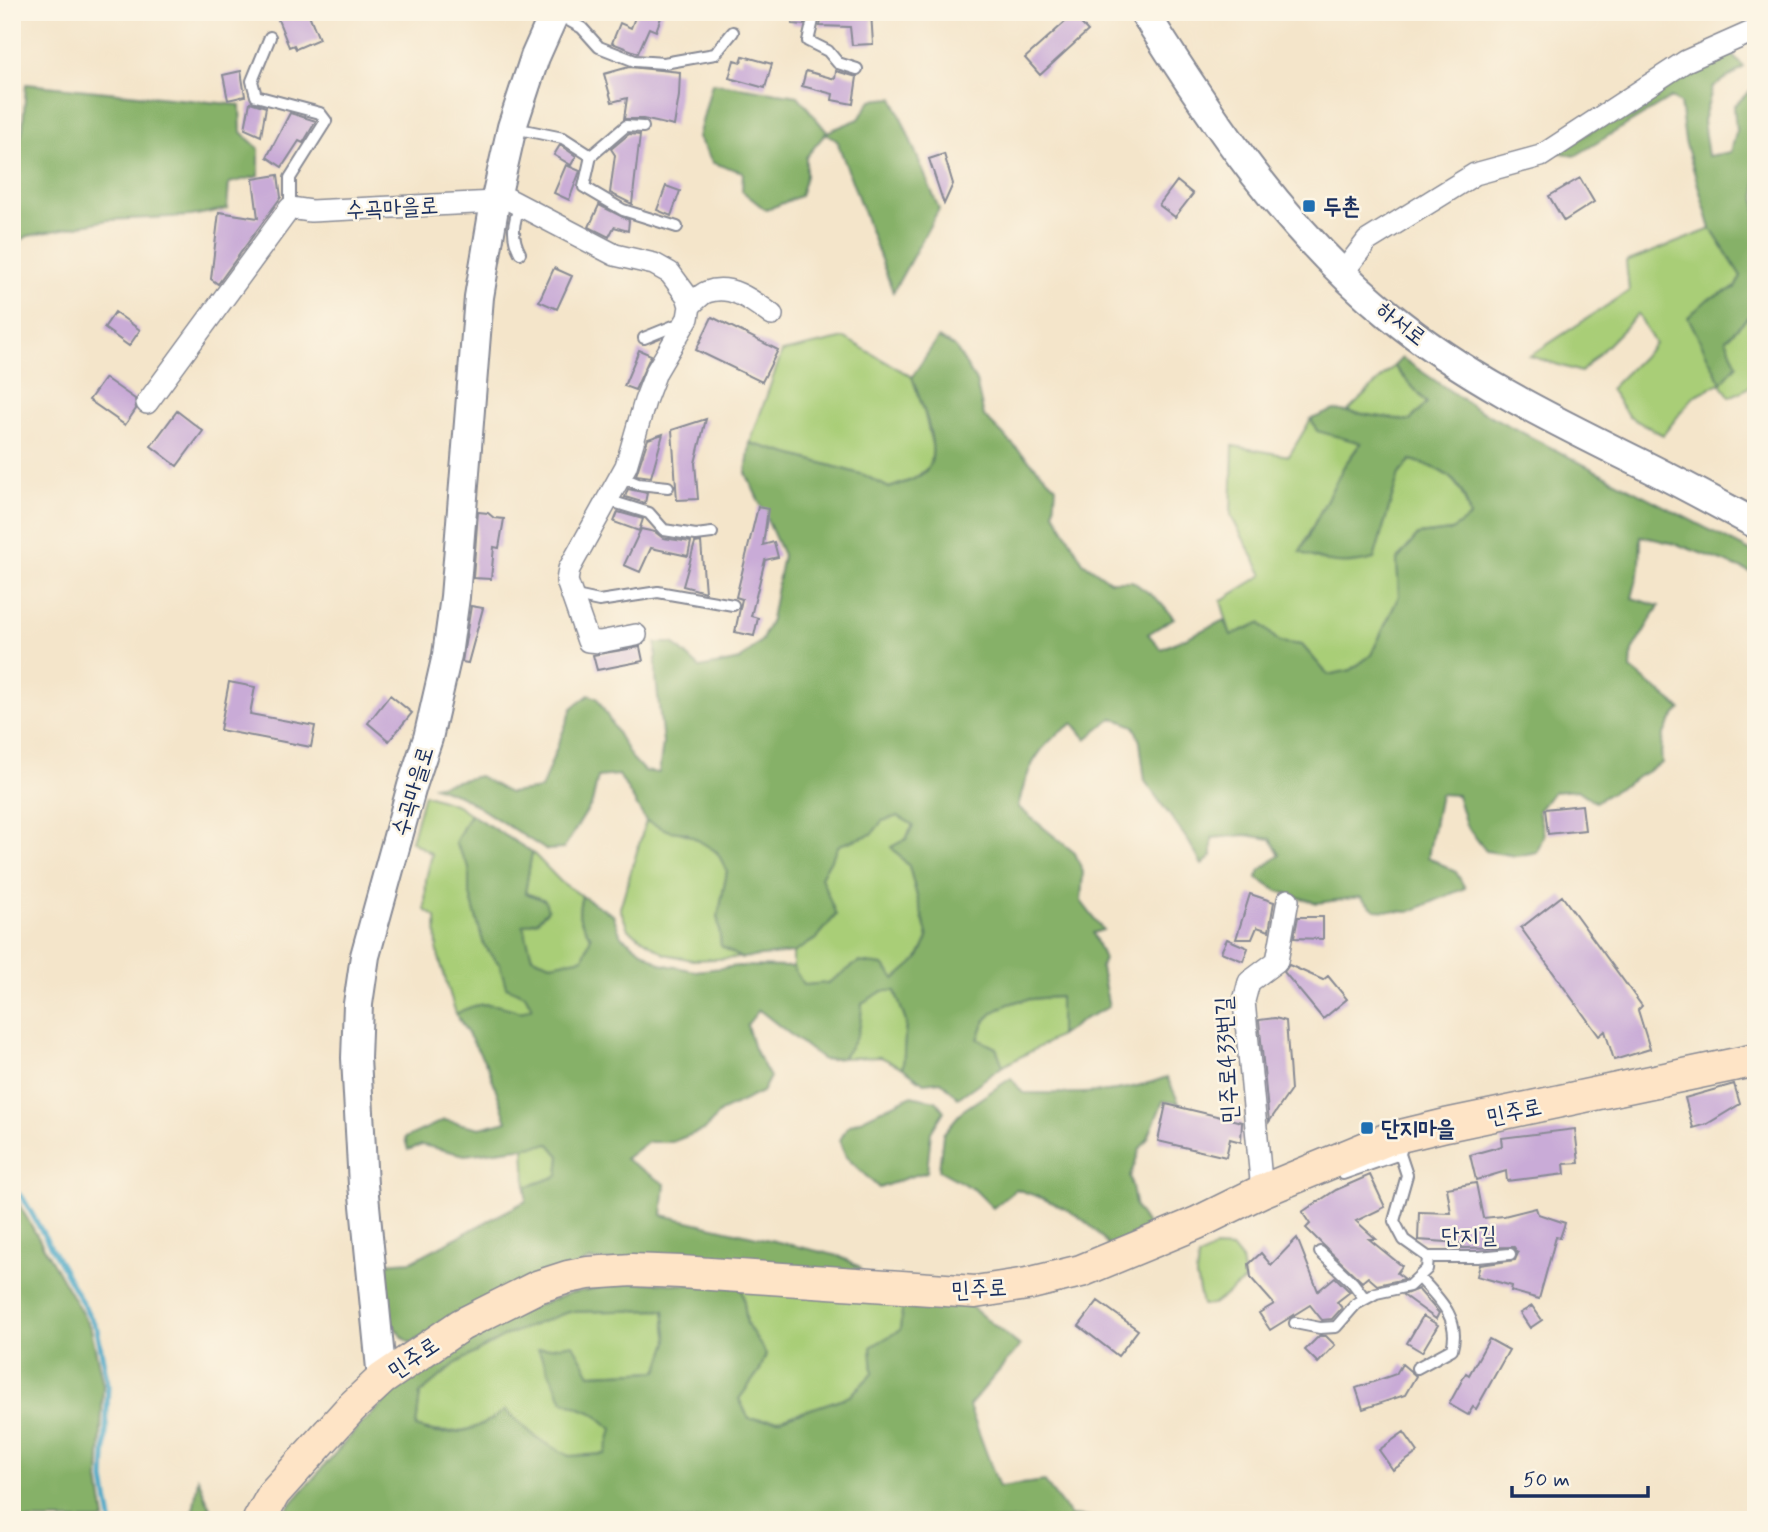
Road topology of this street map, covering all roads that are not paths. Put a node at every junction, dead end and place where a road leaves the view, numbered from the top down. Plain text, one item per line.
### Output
1 (815, 12) edge
2 (1144, 12) edge
3 (555, 13) edge
4 (1756, 30) edge
5 (733, 32) dead end
6 (270, 37) dead end
7 (857, 69) dead end
8 (512, 127) junction
9 (643, 127) dead end
10 (591, 156) junction
11 (507, 204) junction
12 (290, 208) junction
13 (677, 227) dead end
14 (520, 253) dead end
15 (1342, 274) junction
16 (690, 306) junction
17 (772, 315) dead end
18 (682, 328) junction
19 (643, 338) dead end
20 (147, 403) dead end
21 (621, 477) junction
22 (668, 486) dead end
23 (607, 500) junction
24 (1756, 524) edge
25 (712, 533) dead end
26 (571, 595) junction
27 (733, 605) dead end
28 (636, 635) dead end
29 (1288, 900) dead end
30 (1756, 1060) edge
31 (1403, 1144) junction
32 (1262, 1191) junction
33 (1320, 1252) dead end
34 (1510, 1254) dead end
35 (1428, 1257) junction
36 (1419, 1277) junction
37 (1365, 1299) junction
38 (1295, 1323) dead end
39 (1417, 1368) dead end
40 (382, 1379) junction
41 (259, 1520) edge

1 - 7 lane
2 - 15 street, 하서로
3 - 5 lane, 수곡마을로
3 - 8 street, 수곡마을로
4 - 15 street
6 - 12 lane
8 - 10 lane
8 - 11 street, 수곡마을로
9 - 10 lane
10 - 13 lane
11 - 12 street, 수곡마을로
11 - 14 lane
11 - 16 street
11 - 40 street, 수곡마을로
12 - 20 street
15 - 24 street, 하서로
16 - 17 street
16 - 18 street
18 - 19 lane
18 - 21 street
21 - 22 lane
21 - 23 street
23 - 25 lane
23 - 26 street
26 - 27 lane
26 - 28 street
29 - 32 street, 민주로433번길
30 - 31 main road, 민주로
31 - 32 main road, 민주로
31 - 35 lane, 단지길
32 - 40 main road, 민주로
33 - 37 lane
34 - 35 lane, 단지길
35 - 36 lane, 단지길
36 - 37 lane
36 - 39 lane
37 - 38 lane
40 - 41 main road, 민주로

